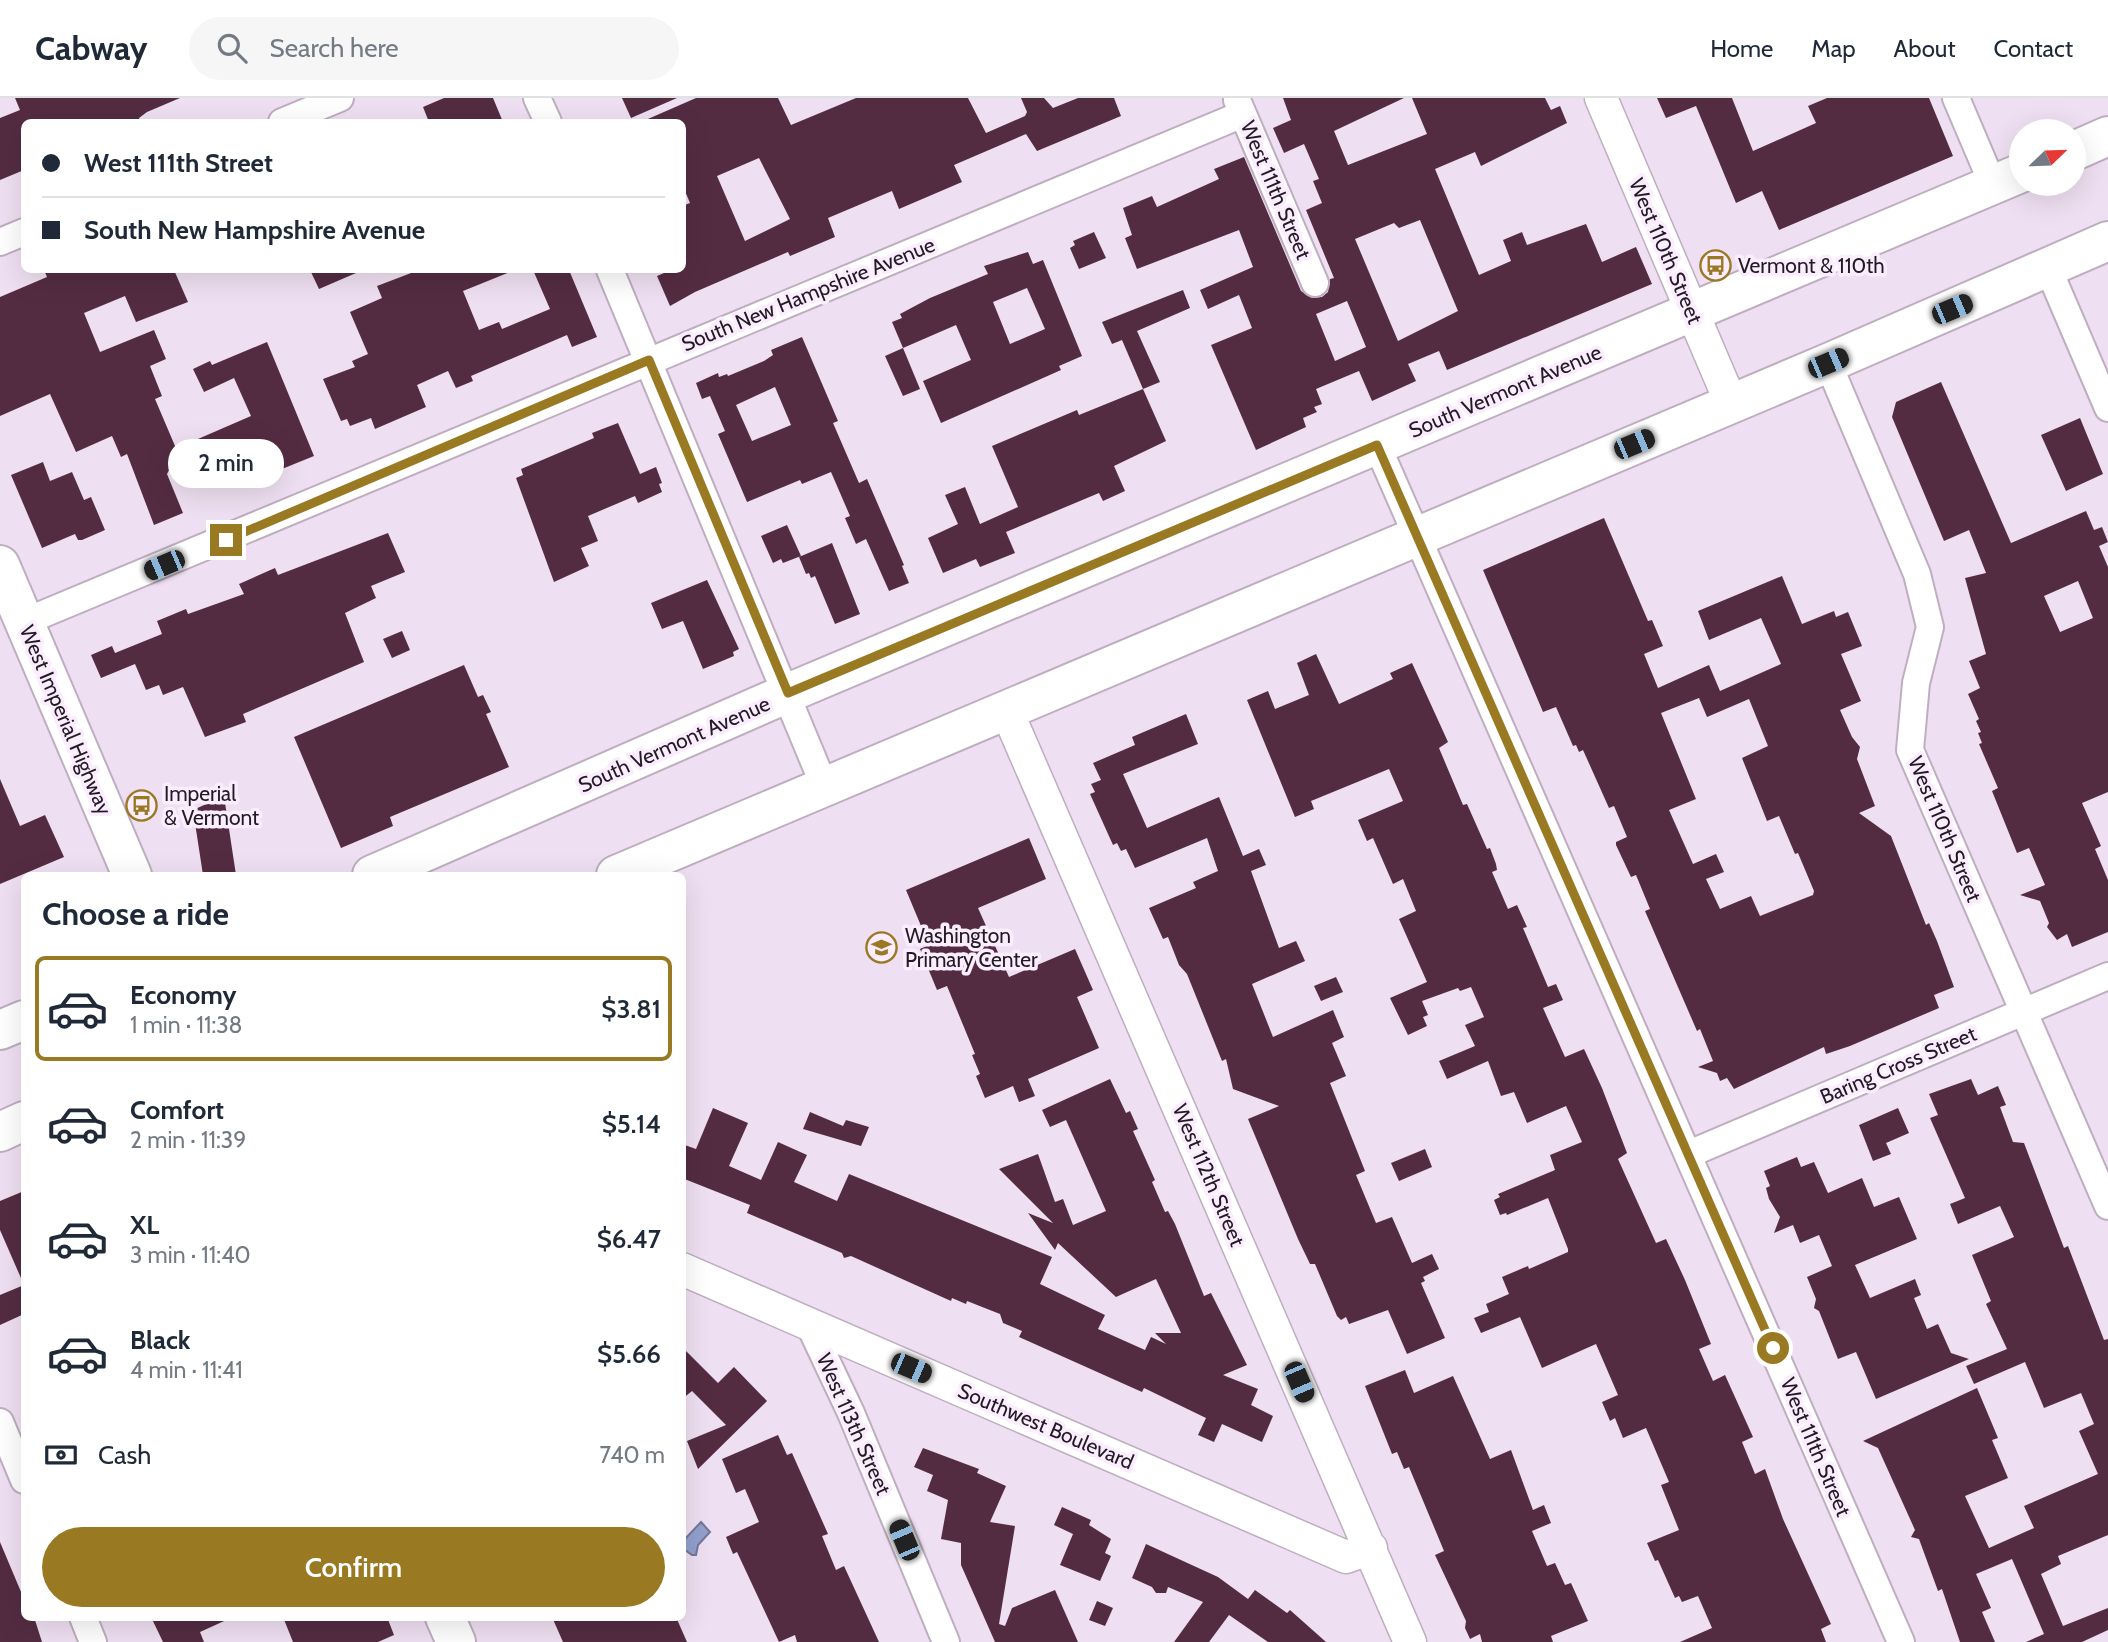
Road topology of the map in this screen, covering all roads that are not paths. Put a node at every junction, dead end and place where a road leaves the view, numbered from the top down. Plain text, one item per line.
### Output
1 (340, 98) edge
2 (537, 98) edge
3 (1601, 98) edge
4 (1956, 98) edge
5 (1240, 106) edge
6 (289, 119) edge
7 (547, 119) edge
8 (2108, 136) edge
9 (2086, 146) edge
10 (2007, 179) edge
11 (21, 233) edge
12 (0, 242) edge
13 (2108, 242) edge
14 (2048, 268) junction
15 (612, 273) edge
16 (1315, 283) dead end
17 (1692, 312) junction
18 (649, 360) junction
19 (1828, 363) junction
20 (1731, 403) junction
21 (2108, 408) edge
22 (1377, 445) junction
23 (1418, 535) junction
24 (9, 597) edge
25 (788, 693) junction
26 (1006, 709) junction
27 (825, 788) junction
28 (131, 872) edge
29 (379, 872) edge
30 (623, 872) edge
31 (2108, 976) edge
32 (2023, 1012) junction
33 (21, 1021) edge
34 (0, 1030) edge
35 (21, 1122) edge
36 (0, 1132) edge
37 (1689, 1154) junction
38 (2108, 1206) edge
39 (686, 1271) edge
40 (808, 1324) junction
41 (0, 1422) edge
42 (21, 1473) edge
43 (1371, 1549) junction
44 (85, 1621) edge
45 (447, 1621) edge
46 (93, 1642) edge
47 (456, 1642) edge
48 (946, 1642) edge
49 (1410, 1642) edge
50 (1901, 1642) edge

1 - 6 street
2 - 7 street
3 - 17 street, West 110th Street
4 - 10 street
5 - 16 street, West 111th Street
5 - 18 street, South New Hampshire Avenue
8 - 9 main road
10 - 17 main road, South Vermont Avenue
11 - 12 street
13 - 14 main road
14 - 19 main road
14 - 21 street
15 - 18 street
17 - 20 street, West 110th Street
17 - 22 main road, South Vermont Avenue
18 - 24 street, South New Hampshire Avenue
18 - 25 street
19 - 20 main road
19 - 32 street, West 110th Street
20 - 23 main road
22 - 23 street, West 111th Street
22 - 25 main road, South Vermont Avenue
23 - 26 main road
23 - 37 street, West 111th Street
24 - 28 main road, West Imperial Highway
25 - 27 street
25 - 29 main road, South Vermont Avenue
26 - 27 main road
26 - 43 street, West 112th Street
27 - 30 main road
31 - 32 street, Baring Cross Street
32 - 37 street, Baring Cross Street
32 - 38 street, West 110th Street
33 - 34 main road
35 - 36 main road
37 - 50 street, West 111th Street
39 - 40 street, Southwest Boulevard
40 - 43 street, Southwest Boulevard
40 - 48 street, West 113th Street
41 - 42 street
43 - 49 street, West 112th Street
44 - 46 street
45 - 47 main road

